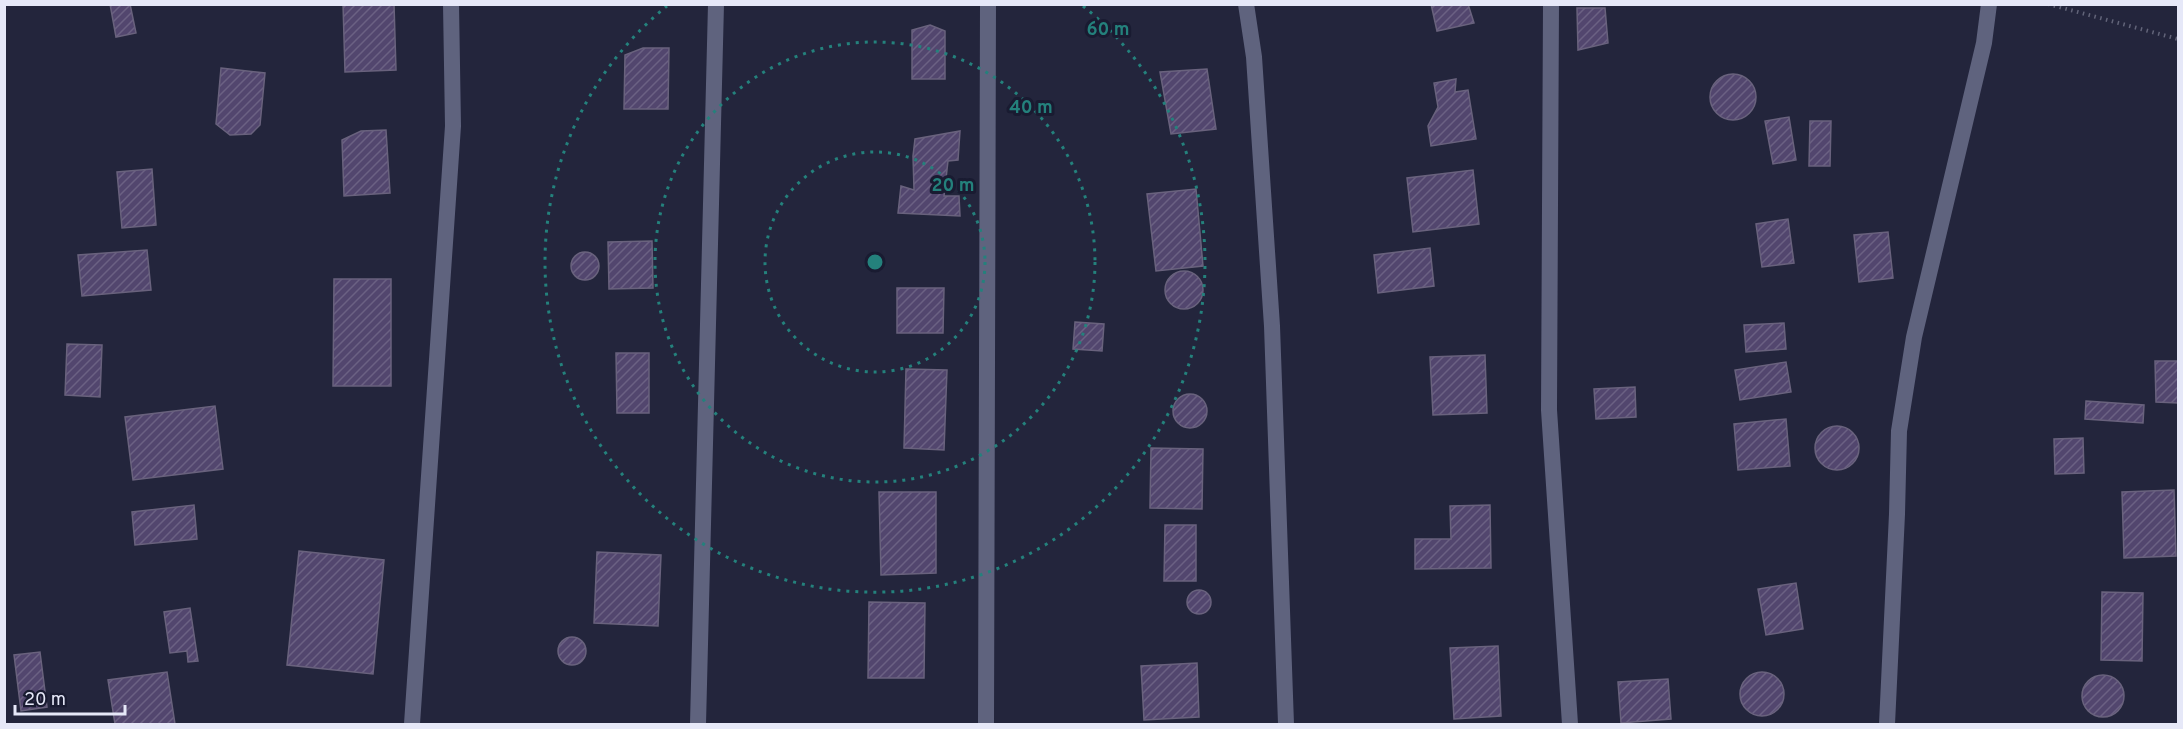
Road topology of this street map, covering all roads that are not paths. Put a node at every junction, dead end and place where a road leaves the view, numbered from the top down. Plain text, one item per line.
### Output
1 (451, 4) edge
2 (716, 4) edge
3 (988, 4) edge
4 (1246, 4) edge
5 (1551, 4) edge
6 (1989, 4) edge
7 (412, 724) edge
8 (698, 724) edge
9 (986, 724) edge
10 (1286, 724) edge
11 (1570, 724) edge
12 (1887, 724) edge

1 - 7 street
2 - 8 street
3 - 9 street
4 - 10 street
5 - 11 street
6 - 12 street

